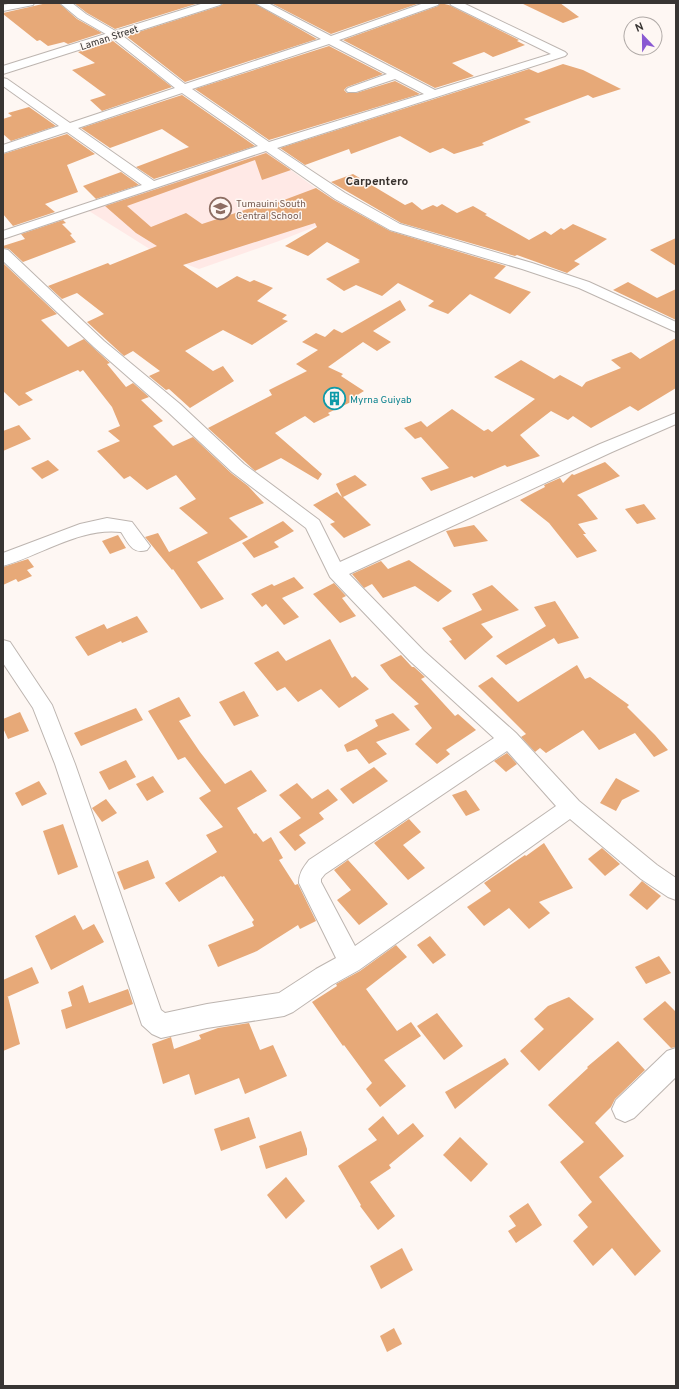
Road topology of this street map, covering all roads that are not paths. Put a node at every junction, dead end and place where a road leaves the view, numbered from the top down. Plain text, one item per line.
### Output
1 (29, 3) edge
2 (65, 3) edge
3 (216, 3) edge
4 (260, 3) edge
5 (434, 3) edge
6 (454, 3) edge
7 (3, 8) edge
8 (115, 35) junction
9 (329, 40) junction
10 (3, 70) edge
11 (395, 75) junction
12 (3, 81) edge
13 (184, 89) junction
14 (352, 90) dead end
15 (435, 95) junction
16 (70, 127) junction
17 (267, 147) junction
18 (3, 149) edge
19 (152, 186) junction
20 (3, 235) edge
21 (3, 253) edge
22 (676, 328) edge
23 (676, 418) edge
24 (141, 546) dead end
25 (3, 560) edge
26 (336, 572) junction
27 (3, 647) edge
28 (509, 739) junction
29 (571, 807) junction
30 (676, 890) edge
31 (351, 962) junction
32 (676, 1060) edge
33 (624, 1109) dead end

1 - 7 street
2 - 8 street
3 - 8 main road, Laman Street
4 - 9 street
5 - 9 street
6 - 15 street
8 - 10 main road, Laman Street
8 - 13 street
9 - 11 street
9 - 13 street
11 - 14 street
11 - 15 street
12 - 16 street
13 - 16 street
13 - 17 street
15 - 17 street
16 - 18 street
16 - 19 street
17 - 19 street
17 - 22 street
19 - 20 street
21 - 26 street
23 - 26 street
24 - 25 street
26 - 28 street
27 - 31 street
28 - 29 street
28 - 31 street
29 - 30 street
29 - 31 street
32 - 33 street

